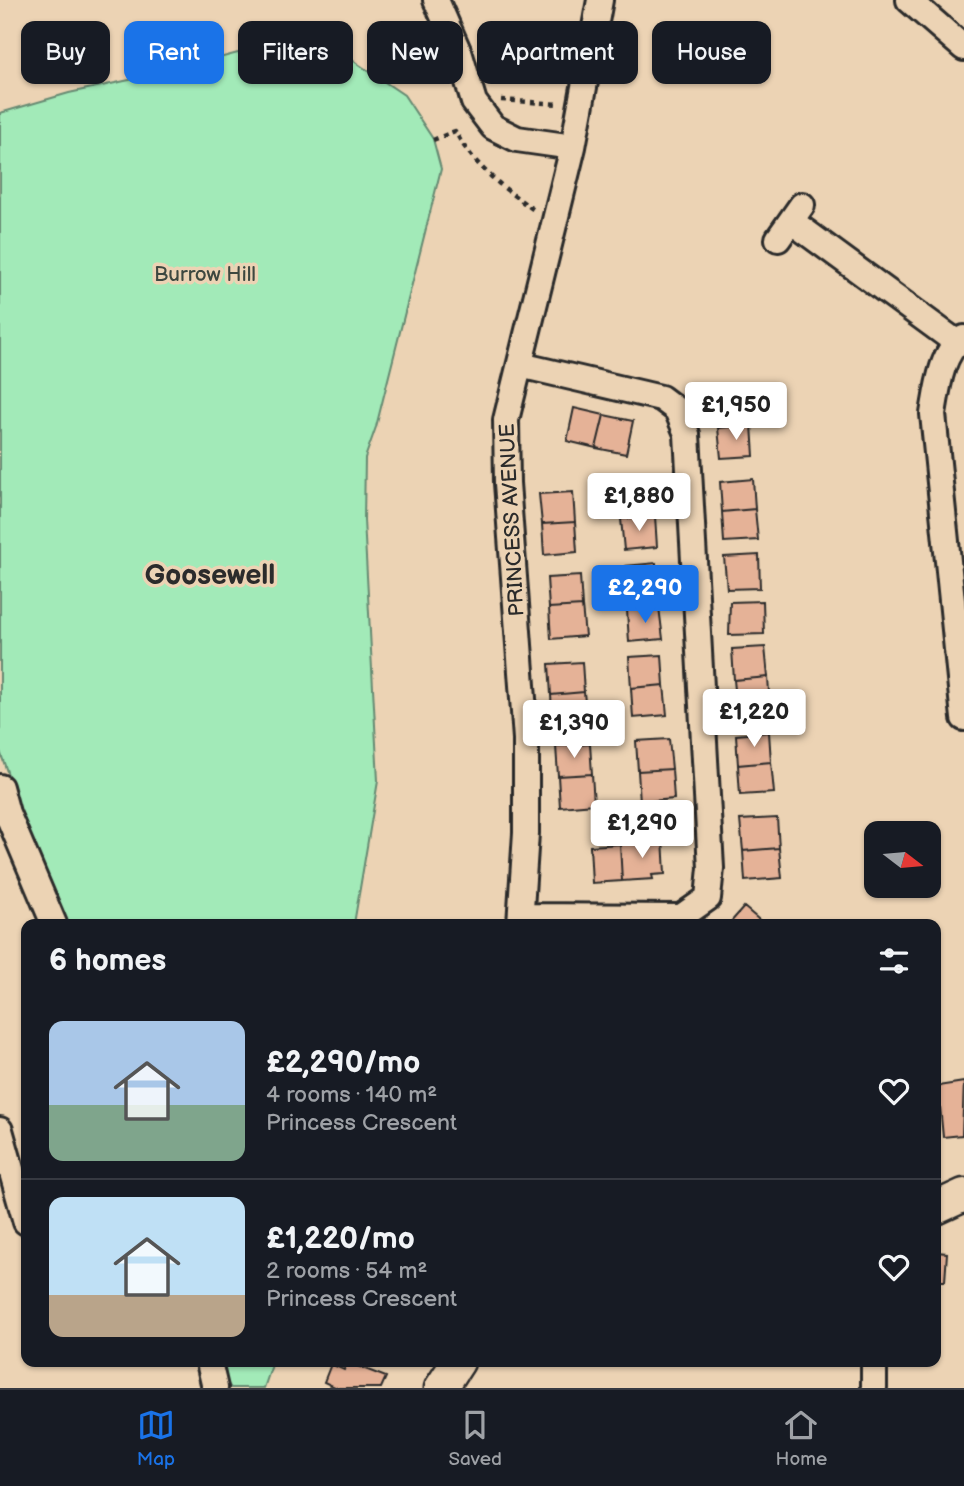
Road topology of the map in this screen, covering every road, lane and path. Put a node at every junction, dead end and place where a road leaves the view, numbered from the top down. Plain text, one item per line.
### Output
1 (436, 0) edge
2 (600, 0) edge
3 (909, 0) edge
4 (964, 48) edge
5 (472, 97) junction
6 (580, 106) junction
7 (433, 141) dead end
8 (573, 147) junction
9 (790, 222) dead end
10 (554, 225) junction
11 (960, 340) edge
12 (520, 365) junction
13 (964, 718) edge
14 (0, 787) edge
15 (52, 919) edge
16 (521, 919) edge
17 (574, 919) edge
18 (0, 1129) edge
19 (21, 1184) edge
20 (964, 1195) edge
21 (941, 1206) edge
22 (210, 1367) edge
23 (455, 1367) edge
24 (874, 1367) edge
25 (215, 1388) edge
26 (441, 1388) edge
27 (874, 1388) edge

1 - 5 street
2 - 6 street, PRINCESS AVENUE
3 - 4 street
5 - 6 path
5 - 8 street
6 - 8 street, PRINCESS AVENUE
7 - 10 path
8 - 10 street, PRINCESS AVENUE
9 - 11 street
10 - 12 street, PRINCESS AVENUE
11 - 13 street
12 - 16 street, PRINCESS AVENUE
12 - 17 street
14 - 15 street
18 - 19 street
20 - 21 street
22 - 25 street
23 - 26 street
24 - 27 street

